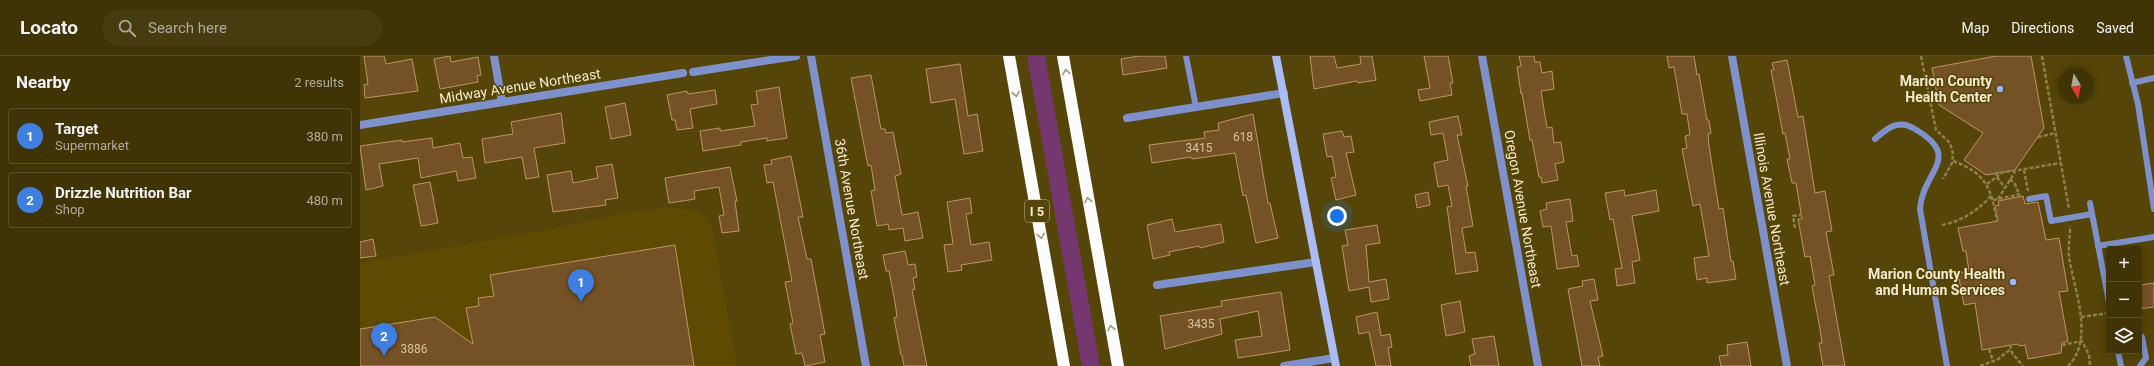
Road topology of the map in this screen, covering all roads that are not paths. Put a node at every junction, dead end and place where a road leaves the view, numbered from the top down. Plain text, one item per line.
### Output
1 (494, 56) edge
2 (796, 56) edge
3 (811, 56) edge
4 (1009, 56) edge
5 (1063, 56) edge
6 (1186, 56) edge
7 (1276, 56) edge
8 (1482, 56) edge
9 (1732, 56) edge
10 (2126, 56) edge
11 (693, 72) dead end
12 (683, 73) dead end
13 (2154, 78) edge
14 (2132, 83) junction
15 (1284, 93) junction
16 (502, 102) junction
17 (1196, 107) junction
18 (1127, 118) dead end
19 (360, 125) edge
20 (1875, 139) dead end
21 (2030, 199) dead end
22 (2090, 203) dead end
23 (2154, 209) edge
24 (2092, 214) junction
25 (2154, 237) edge
26 (2098, 246) junction
27 (1316, 262) junction
28 (1157, 285) dead end
29 (2106, 287) edge
30 (2142, 337) edge
31 (2119, 354) edge
32 (1335, 362) edge
33 (866, 366) edge
34 (1064, 366) edge
35 (1118, 366) edge
36 (1284, 366) edge
37 (1538, 366) edge
38 (1787, 366) edge
39 (1947, 366) edge
40 (2121, 366) edge
41 (2140, 366) edge

1 - 16 street
2 - 11 street
3 - 33 street, 36th Avenue Northeast
4 -> 34 highway, I 5
35 -> 5 highway
6 - 17 lane
7 - 15 main road
8 - 37 street, Oregon Avenue Northeast
9 - 38 street, Illinois Avenue Northeast
10 - 14 lane
12 - 16 street, Midway Avenue Northeast
13 - 14 lane
14 - 23 lane
15 - 17 street
15 - 27 main road
16 - 19 street, Midway Avenue Northeast
17 - 18 street
20 - 39 lane
21 - 24 lane
22 - 24 lane
24 - 26 lane
25 - 26 lane
26 - 29 lane
27 - 28 street
27 - 32 main road
30 - 41 lane
31 - 40 lane
32 - 36 street

